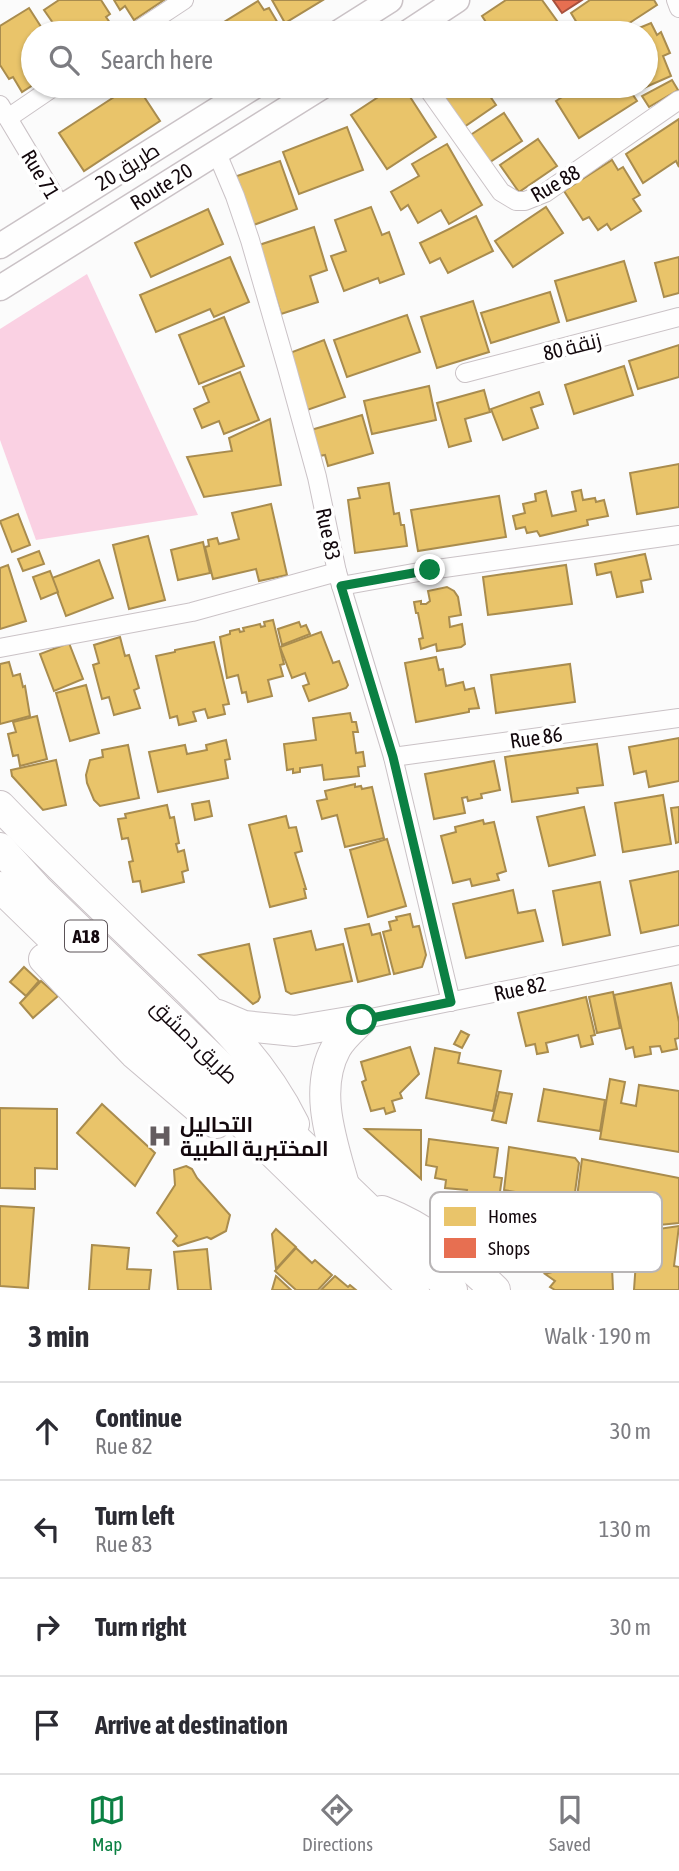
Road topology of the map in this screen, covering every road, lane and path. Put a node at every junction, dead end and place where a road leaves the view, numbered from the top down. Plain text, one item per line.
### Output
1 (184, 0) edge
2 (390, 0) edge
3 (457, 0) edge
4 (676, 0) edge
5 (679, 8) edge
6 (152, 21) edge
7 (357, 21) edge
8 (425, 21) edge
9 (31, 98) edge
10 (236, 98) edge
11 (303, 98) edge
12 (434, 98) edge
13 (679, 100) edge
14 (4, 111) edge
15 (216, 151) junction
16 (61, 207) junction
17 (0, 246) edge
18 (0, 288) edge
19 (679, 317) edge
20 (465, 373) dead end
21 (679, 535) edge
22 (339, 579) junction
23 (0, 648) edge
24 (679, 718) edge
25 (393, 757) junction
26 (0, 806) edge
27 (0, 848) edge
28 (0, 887) edge
29 (0, 914) edge
30 (679, 955) edge
31 (451, 1002) junction
32 (210, 1011) junction
33 (362, 1020) junction
34 (167, 1033) junction
35 (295, 1156) junction
36 (349, 1203) junction
37 (430, 1234) edge
38 (430, 1271) edge
39 (431, 1272) edge
40 (476, 1272) edge
41 (388, 1290) edge
42 (414, 1290) edge
43 (452, 1290) edge
44 (495, 1290) edge

1 - 6 street
2 - 7 main road
3 - 8 main road
4 - 5 street
9 - 14 street
10 - 16 main road, طريق 20
11 - 15 main road, Route 20
12 - 13 street, Rue 88
14 - 16 street, Rue 71
15 - 18 main road, Route 20
15 - 22 street, Rue 83
16 - 17 main road, طريق 20
19 - 20 street, زنقة 80
21 - 22 street
22 - 23 street
22 - 25 street, Rue 83
24 - 25 street, Rue 86
25 - 31 street, Rue 83
26 - 32 highway
27 - 34 highway, طريق دمشق / A18
28 - 34 highway, طريق دمشق / A18
29 - 35 highway
30 - 31 street, Rue 82
31 - 33 street, Rue 82
32 - 33 highway
32 - 35 highway
33 - 36 highway
34 - 35 highway, طريق دمشق / A18
35 - 36 highway, طريق دمشق / A18
36 - 37 highway
36 - 38 highway, طريق دمشق / A18
36 - 41 highway
36 - 42 highway, طريق دمشق / A18
39 - 43 highway, طريق دمشق / A18
40 - 44 highway

